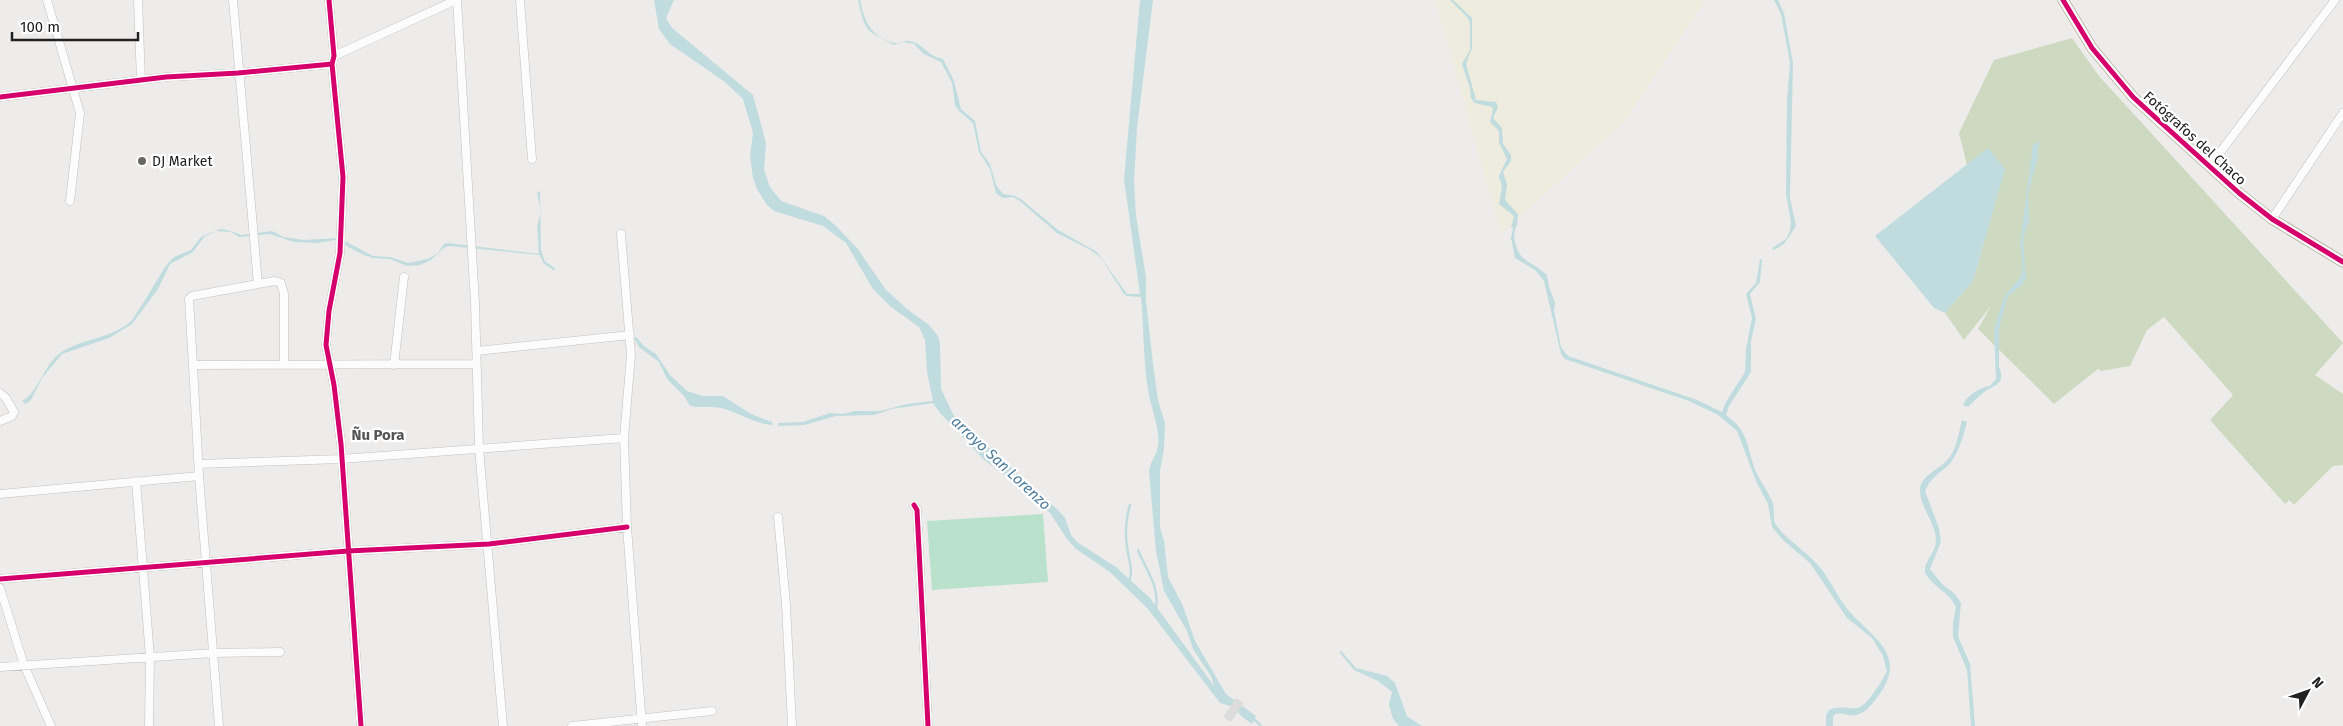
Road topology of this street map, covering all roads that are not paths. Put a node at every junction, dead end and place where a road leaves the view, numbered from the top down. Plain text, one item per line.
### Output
1 (47, 0) edge
2 (138, 0) edge
3 (233, 0) edge
4 (329, 0) edge
5 (456, 0) edge
6 (520, 0) edge
7 (2063, 0) edge
8 (2335, 0) edge
9 (333, 60) junction
10 (238, 73) junction
11 (141, 81) junction
12 (74, 88) junction
13 (0, 97) edge
14 (2343, 113) edge
15 (532, 159) dead end
16 (2209, 167) junction
17 (70, 201) dead end
18 (2272, 219) junction
19 (621, 234) dead end
20 (2343, 262) edge
21 (404, 277) dead end
22 (258, 284) junction
23 (630, 335) junction
24 (477, 351) junction
25 (284, 364) junction
26 (329, 364) junction
27 (394, 364) junction
28 (476, 364) junction
29 (194, 365) junction
30 (0, 393) edge
31 (0, 420) edge
32 (624, 438) junction
33 (479, 448) junction
34 (342, 459) junction
35 (199, 464) junction
36 (199, 476) junction
37 (136, 481) junction
38 (0, 494) edge
39 (914, 505) dead end
40 (778, 517) dead end
41 (627, 527) junction
42 (489, 544) junction
43 (348, 551) junction
44 (208, 564) junction
45 (142, 567) junction
46 (0, 578) edge
47 (0, 588) edge
48 (280, 652) dead end
49 (214, 653) junction
50 (150, 657) junction
51 (24, 665) junction
52 (0, 667) edge
53 (712, 711) dead end
54 (642, 722) edge
55 (51, 726) edge
56 (149, 726) edge
57 (219, 726) edge
58 (361, 726) edge
59 (503, 726) edge
60 (572, 726) edge
61 (792, 726) edge
62 (928, 726) edge

1 - 12 street
2 - 11 street
3 - 10 street
4 - 9 street
5 - 9 street
5 - 24 street
6 - 15 street
7 - 16 street, Fotógrafos del Chaco
8 - 16 street
9 - 10 street
9 - 26 street
10 - 11 street
10 - 22 street
11 - 12 street
12 - 13 street
12 - 17 street
14 - 18 street
16 - 18 street, Fotógrafos del Chaco
18 - 20 street, Fotógrafos del Chaco
19 - 23 street
21 - 27 street
22 - 25 street
22 - 29 street
23 - 24 street
23 - 32 street
24 - 28 street
25 - 26 street
25 - 29 street
26 - 27 street
26 - 34 street
27 - 28 street
28 - 33 street
29 - 35 street
30 - 31 street
32 - 33 street
32 - 41 street
33 - 34 street
33 - 42 street
34 - 35 street
34 - 43 street
35 - 36 street
36 - 37 street
36 - 44 street
37 - 38 street
37 - 45 street
39 - 62 street
40 - 61 street
41 - 42 street
41 - 54 street
42 - 43 street
42 - 59 street
43 - 44 street
43 - 58 street
44 - 45 street
44 - 49 street
45 - 46 street
45 - 50 street
47 - 51 street
48 - 49 street
49 - 50 street
49 - 57 street
50 - 51 street
50 - 56 street
51 - 52 street
51 - 55 street
53 - 54 street
54 - 60 street

